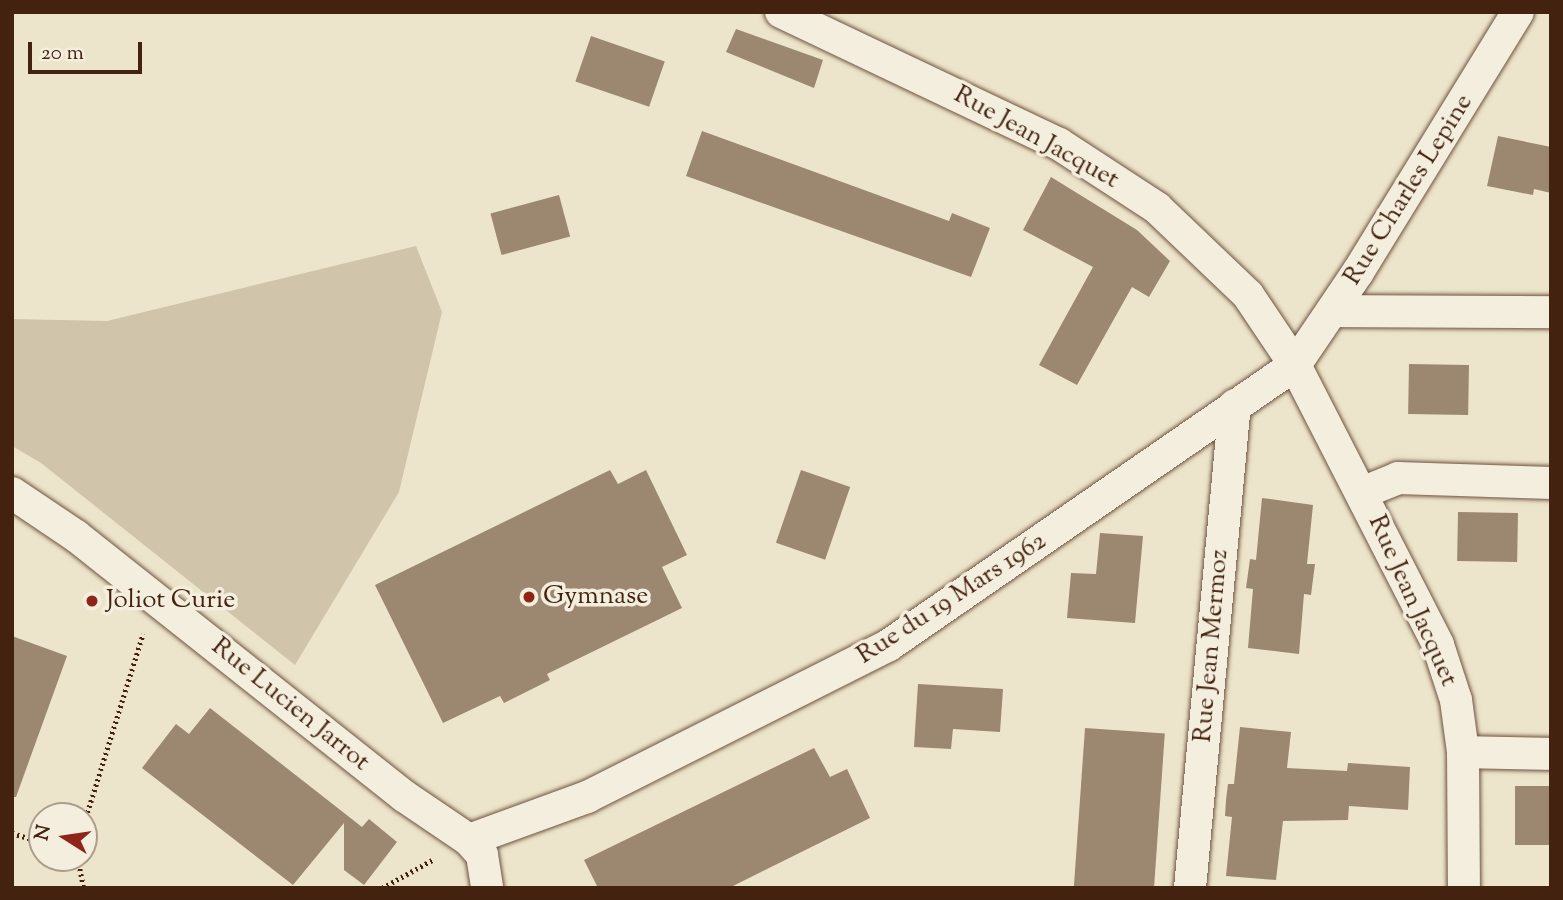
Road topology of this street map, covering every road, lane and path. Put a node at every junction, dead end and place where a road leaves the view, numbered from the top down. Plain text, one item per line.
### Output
1 (781, 12) edge
2 (1518, 12) edge
3 (1332, 311) junction
4 (1551, 312) edge
5 (1295, 365) junction
6 (1235, 405) junction
7 (1551, 482) edge
8 (1364, 492) junction
9 (12, 493) edge
10 (155, 597) junction
11 (1464, 752) junction
12 (1551, 754) edge
13 (91, 802) edge
14 (469, 840) junction
15 (382, 888) edge
16 (487, 888) edge
17 (1189, 888) edge
18 (1464, 888) edge

1 - 5 street, Rue Jean Jacquet
2 - 3 street, Rue Charles Lepine
3 - 4 street
3 - 5 street, Rue Charles Lepine
5 - 6 street, Rue du 19 Mars 1962
5 - 8 street, Rue Jean Jacquet
6 - 14 street, Rue du 19 Mars 1962
6 - 17 street, Rue Jean Mermoz
7 - 8 street, Rue Jean Jacquet
8 - 11 street, Rue Jean Jacquet
9 - 10 street, Rue Lucien Jarrot
10 - 13 path
10 - 14 street, Rue Lucien Jarrot
11 - 12 street
11 - 18 street, Rue Jean Jacquet
14 - 15 path
14 - 16 street

